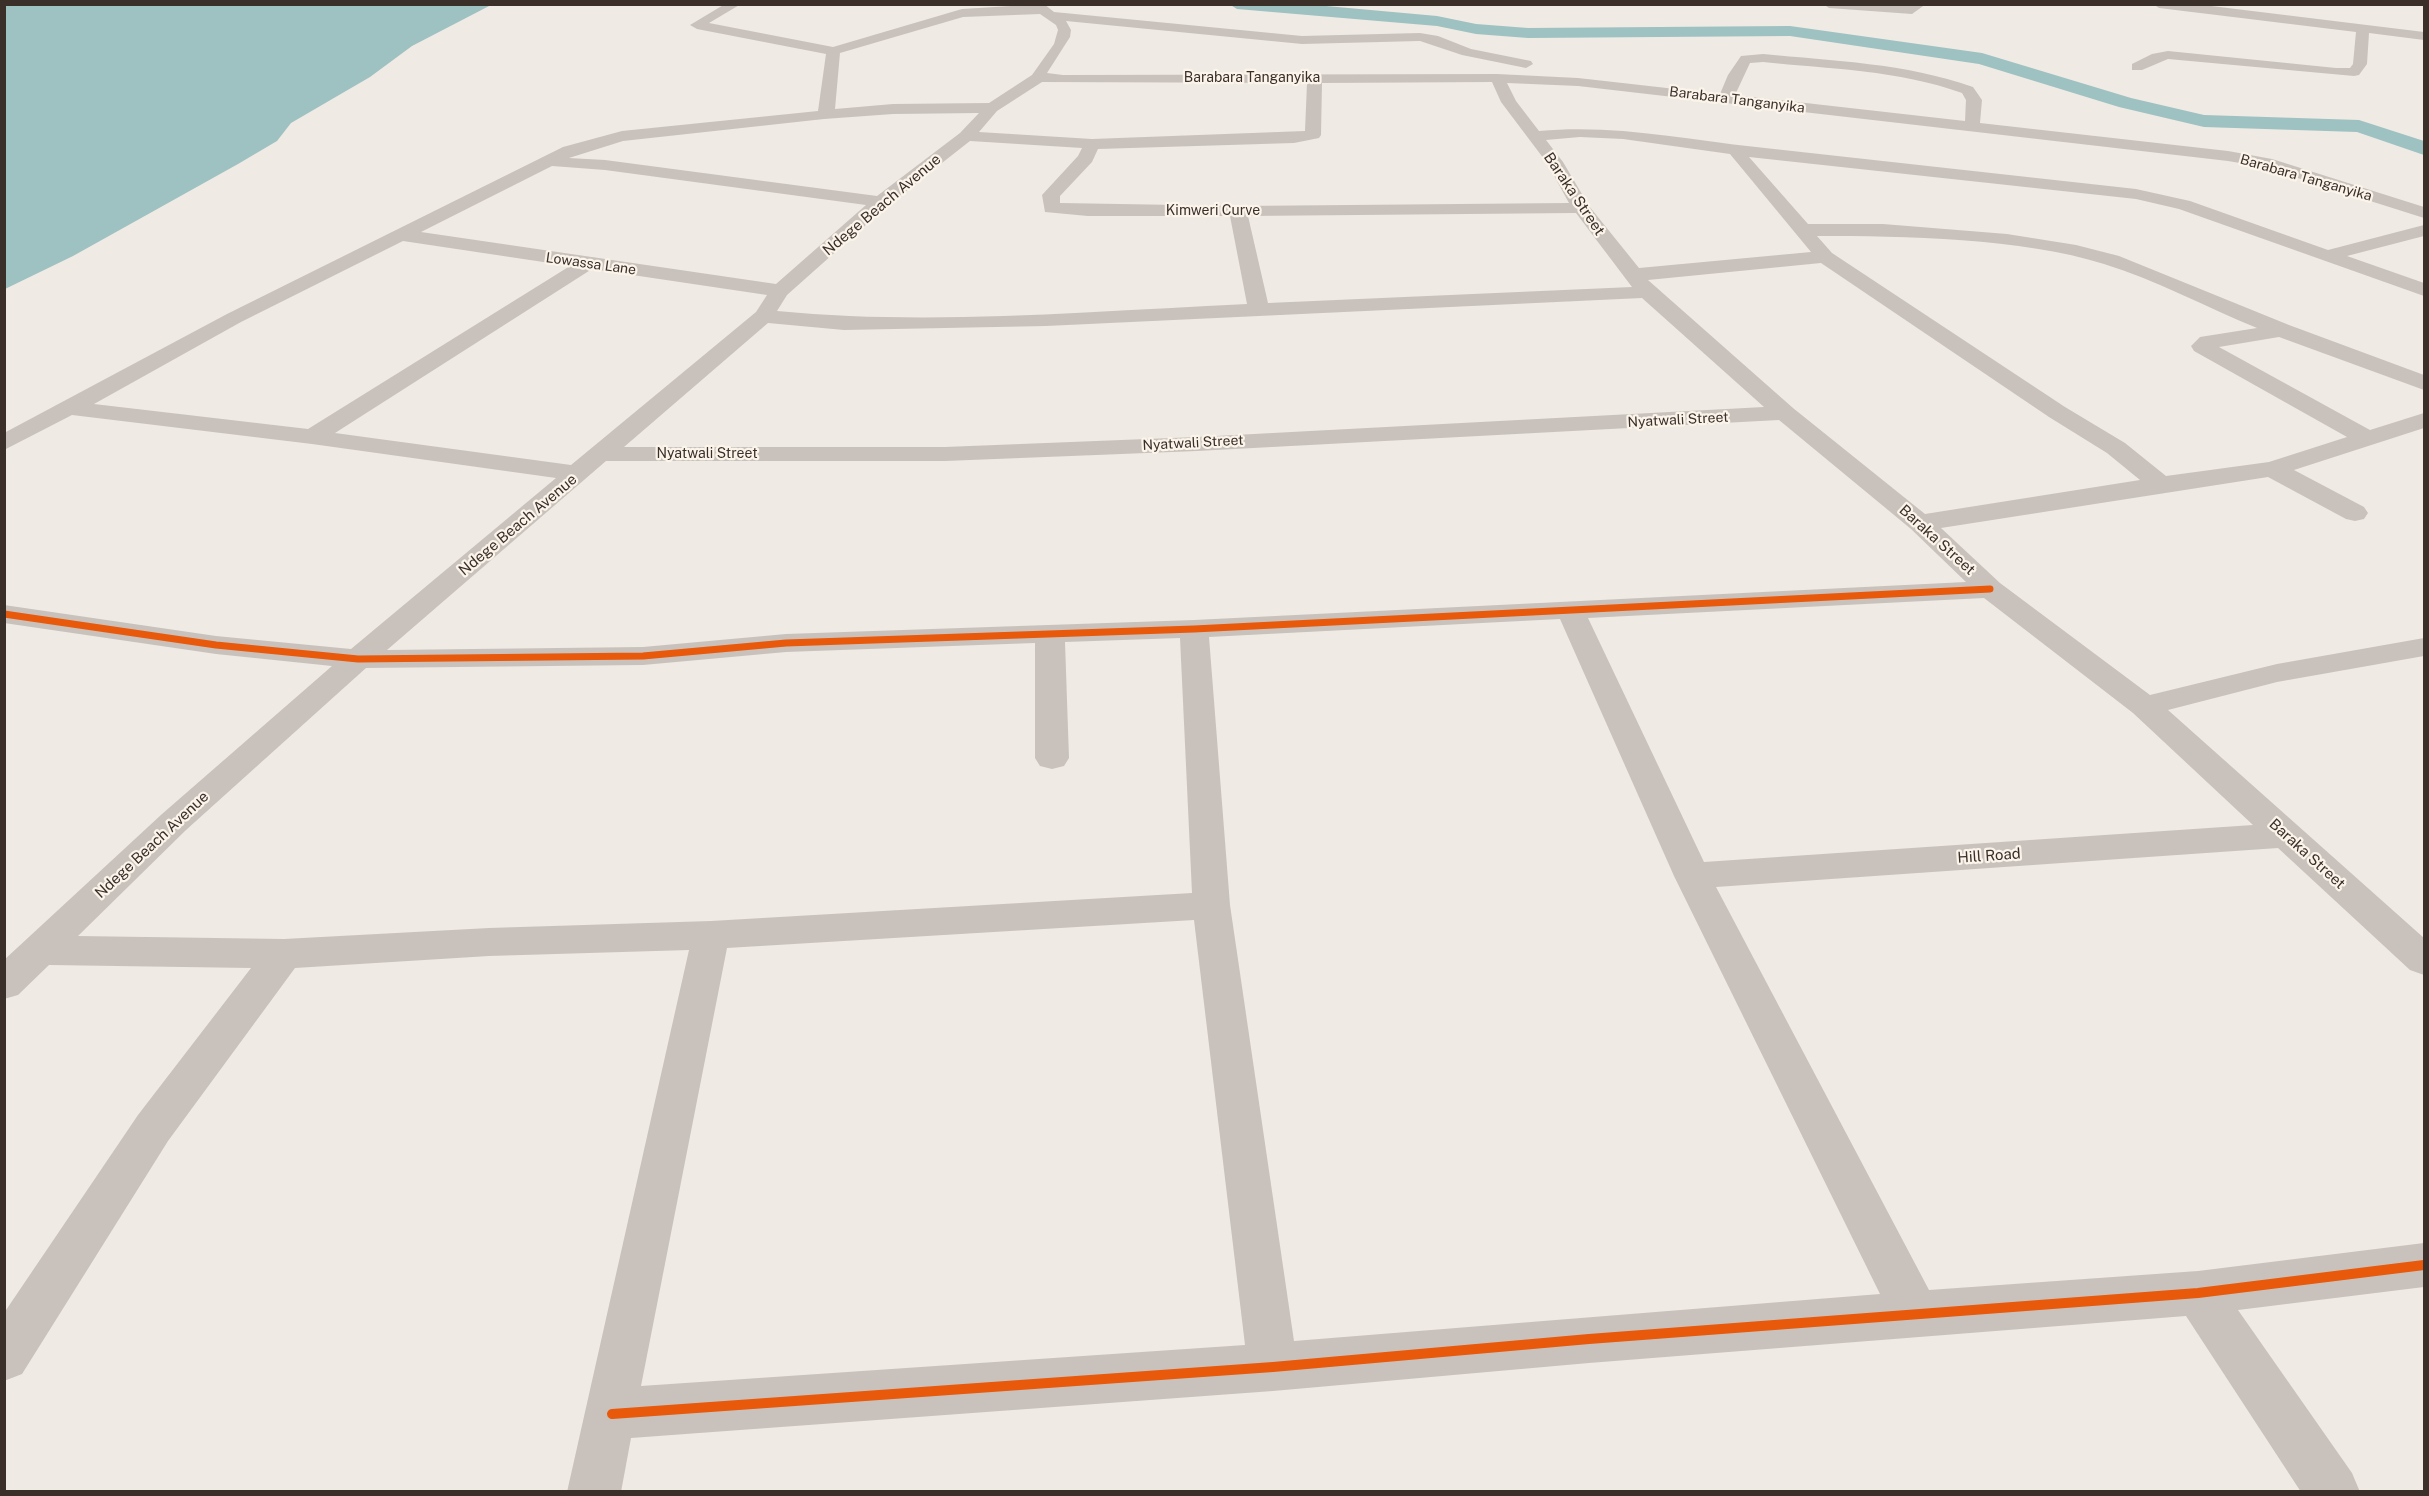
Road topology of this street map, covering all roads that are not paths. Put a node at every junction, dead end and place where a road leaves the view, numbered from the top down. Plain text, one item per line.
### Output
1 (735, 4) edge
2 (1829, 4) edge
3 (1920, 4) edge
4 (2159, 4) edge
5 (2280, 4) edge
6 (1041, 9) edge
7 (2264, 18) junction
8 (2362, 30) junction
9 (2424, 36) edge
10 (2241, 48) dead end
11 (833, 51) junction
12 (2234, 61) junction
13 (1260, 62) dead end
14 (2137, 67) dead end
15 (1735, 75) junction
16 (1039, 77) junction
17 (1758, 77) dead end
18 (1269, 78) junction
19 (1315, 78) junction
20 (1497, 78) junction
21 (1527, 79) junction
22 (1934, 96) dead end
23 (1726, 98) junction
24 (1973, 103) junction
25 (992, 108) junction
26 (823, 114) junction
27 (1947, 124) junction
28 (1972, 127) junction
29 (966, 136) junction
30 (1535, 136) junction
31 (1925, 139) dead end
32 (1092, 144) junction
33 (1736, 150) junction
34 (1910, 154) dead end
35 (549, 162) junction
36 (1897, 168) junction
37 (881, 202) junction
38 (1581, 208) junction
39 (1238, 211) junction
40 (2424, 213) edge
41 (1804, 230) junction
42 (2424, 230) edge
43 (401, 235) junction
44 (2326, 256) junction
45 (1825, 257) junction
46 (586, 264) junction
47 (1639, 283) junction
48 (2424, 290) edge
49 (780, 291) junction
50 (1259, 310) junction
51 (763, 316) junction
52 (2281, 330) junction
53 (2424, 383) edge
54 (69, 408) junction
55 (1785, 413) junction
56 (2424, 420) edge
57 (312, 437) junction
58 (2369, 439) junction
59 (4, 443) edge
60 (600, 454) junction
61 (2272, 469) junction
62 (578, 474) junction
63 (2161, 484) junction
64 (2355, 513) dead end
65 (1920, 523) junction
66 (1990, 588) junction
67 (1571, 612) junction
68 (4, 614) edge
69 (1194, 629) junction
70 (1050, 634) junction
71 (2424, 647) edge
72 (358, 659) junction
73 (2144, 706) junction
74 (1052, 758) dead end
75 (2285, 835) junction
76 (1692, 876) junction
77 (1211, 905) junction
78 (711, 935) junction
79 (40, 950) junction
80 (284, 954) junction
81 (2424, 960) edge
82 (4, 984) edge
83 (2424, 1265) edge
84 (2198, 1293) junction
85 (1916, 1315) junction
86 (4, 1357) edge
87 (1273, 1367) junction
88 (612, 1414) junction
89 (594, 1491) edge
90 (2333, 1491) edge

1 - 11 street
2 - 3 street
4 - 7 street
5 - 7 street
6 - 11 street
6 - 16 street
6 - 21 street
7 - 8 street
8 - 9 street
8 - 12 street
10 - 12 street
11 - 26 street
12 - 14 street
13 - 18 street
15 - 17 street
15 - 23 street
15 - 24 street
16 - 18 street, Barabara Tanganyika
16 - 25 street, Ndege Beach Avenue
18 - 19 street, Barabara Tanganyika
19 - 20 street, Barabara Tanganyika
19 - 32 street
20 - 21 street, Barabara Tanganyika
20 - 30 street, Baraka Street
21 - 23 street, Barabara Tanganyika
22 - 24 street
23 - 27 street, Barabara Tanganyika
24 - 28 street
25 - 26 street
25 - 29 street, Ndege Beach Avenue
26 - 35 street
27 - 28 street, Barabara Tanganyika
27 - 31 street
28 - 40 street, Barabara Tanganyika
29 - 32 street
29 - 37 street, Ndege Beach Avenue
30 - 33 street
30 - 38 street, Baraka Street
32 - 39 street, Kimweri Curve
33 - 36 street
33 - 41 street
34 - 36 street
35 - 37 street
35 - 43 street
36 - 44 street
37 - 49 street, Ndege Beach Avenue
38 - 39 street, Kimweri Curve
38 - 47 street, Baraka Street
39 - 50 street
41 - 45 street
41 - 52 street
42 - 44 street
43 - 46 street, Lowassa Lane
43 - 54 street
44 - 48 street
45 - 47 street
45 - 63 street
46 - 49 street, Lowassa Lane
46 - 57 street
47 - 50 street
47 - 55 street, Baraka Street
49 - 51 street, Ndege Beach Avenue
50 - 51 street
51 - 60 street, Ndege Beach Avenue
52 - 53 street
52 - 58 street
54 - 57 street
54 - 59 street
55 - 60 street, Nyatwali Street
55 - 65 street, Baraka Street
56 - 58 street
57 - 62 street
58 - 61 street
60 - 62 street, Ndege Beach Avenue
61 - 63 street
61 - 64 street
62 - 72 street, Ndege Beach Avenue
63 - 65 street
65 - 66 street, Baraka Street
66 - 67 street
66 - 73 street, Baraka Street
67 - 69 street
67 - 76 street
68 - 72 street
69 - 70 street
69 - 77 street
70 - 72 street
70 - 74 street
71 - 73 street
72 - 79 street, Ndege Beach Avenue
73 - 75 street, Baraka Street
75 - 76 street, Hill Road
75 - 81 street, Baraka Street
76 - 85 street
77 - 78 street
77 - 87 street
78 - 80 street
78 - 88 street
79 - 80 street
79 - 82 street, Ndege Beach Avenue
80 - 86 street
83 - 84 street
84 - 85 street
84 - 90 street
85 - 87 street
87 - 88 street
88 - 89 street

